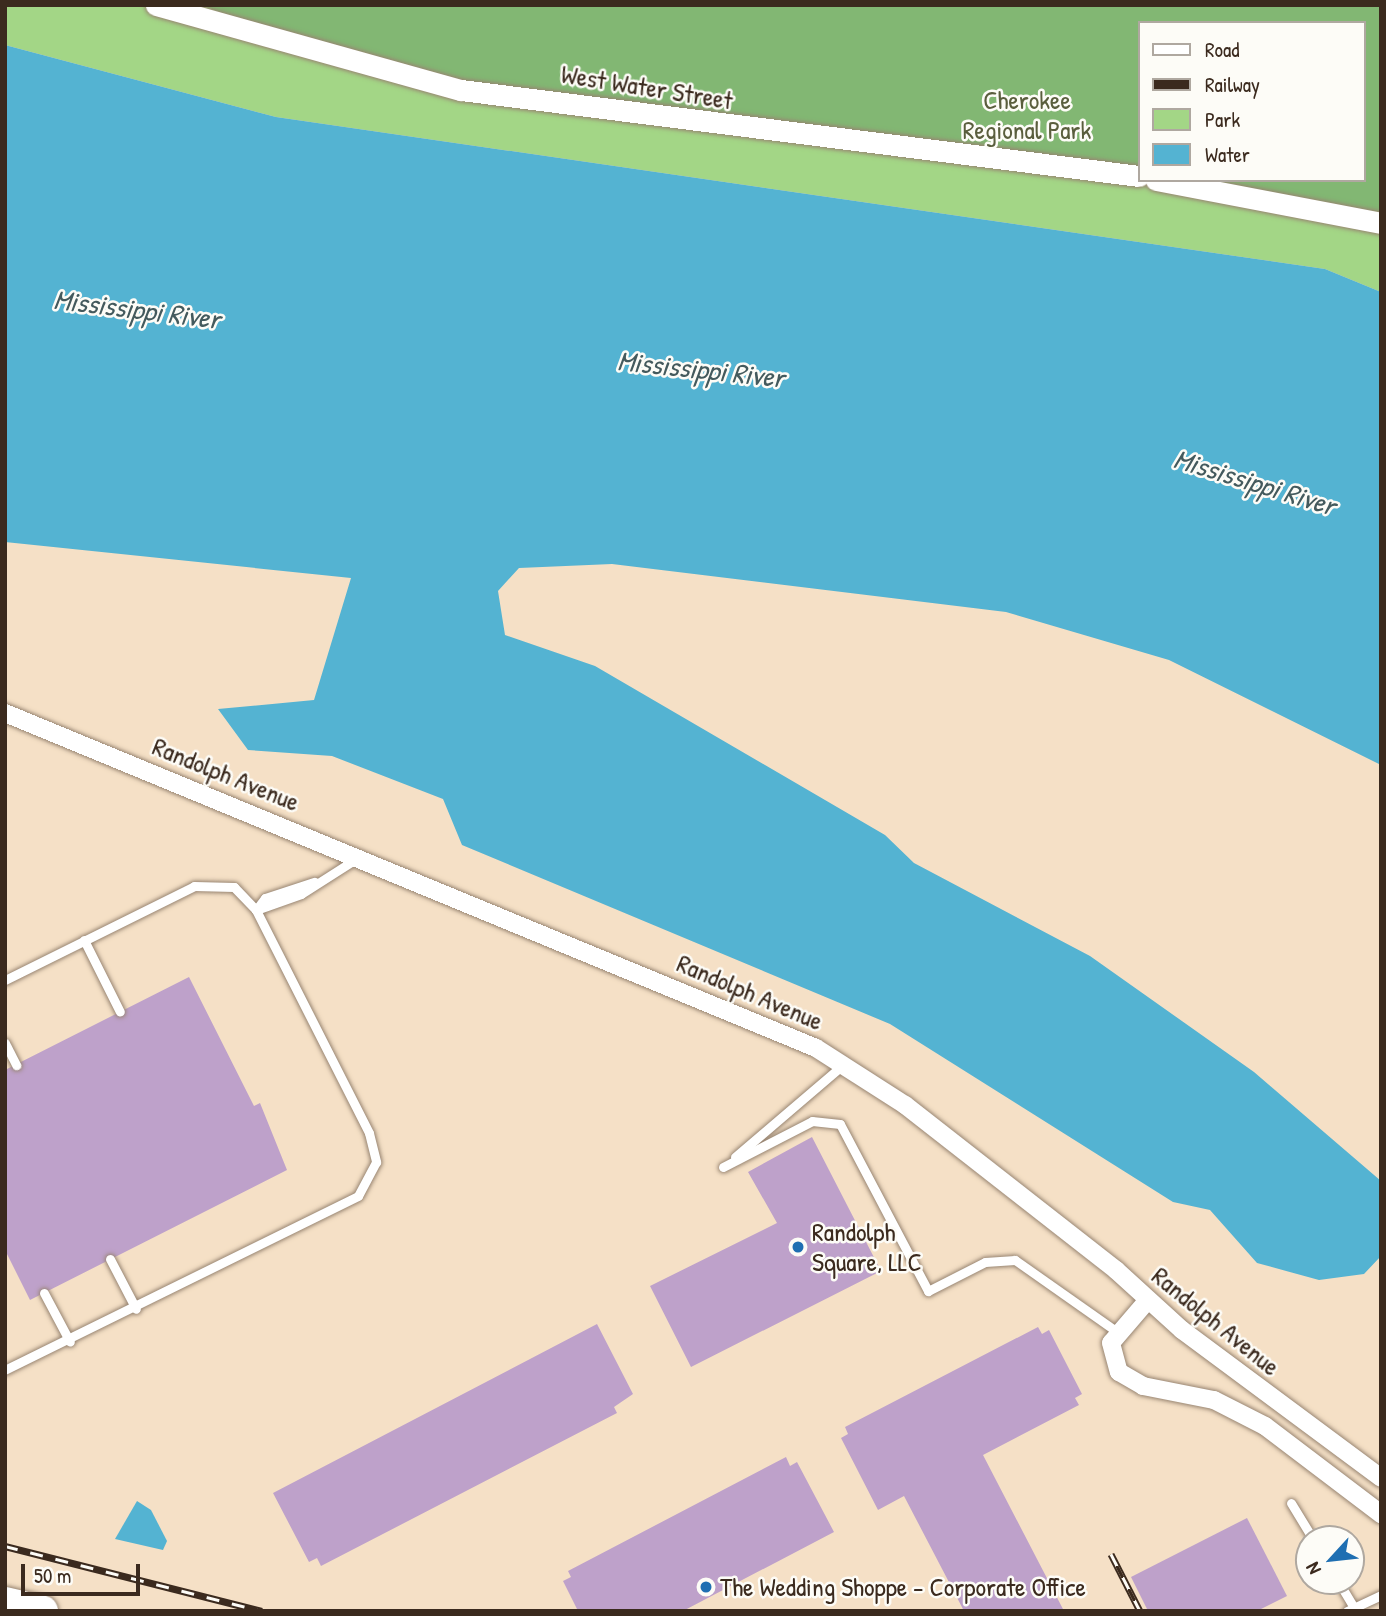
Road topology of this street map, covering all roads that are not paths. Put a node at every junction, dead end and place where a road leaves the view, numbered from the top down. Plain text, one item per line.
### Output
1 (156, 5) edge
2 (1138, 176) edge
3 (1166, 182) edge
4 (1381, 223) edge
5 (5, 713) edge
6 (360, 856) junction
7 (256, 910) junction
8 (84, 940) junction
9 (5, 980) edge
10 (120, 1012) dead end
11 (5, 1043) edge
12 (845, 1064) junction
13 (16, 1065) dead end
14 (110, 1259) dead end
15 (44, 1293) dead end
16 (1147, 1301) junction
17 (136, 1309) junction
18 (1116, 1331) junction
19 (70, 1342) junction
20 (5, 1370) edge
21 (1381, 1478) edge
22 (1291, 1503) dead end
23 (1381, 1514) edge
24 (1304, 1525) edge
25 (1381, 1595) edge
26 (5, 1602) edge
27 (1352, 1610) edge
28 (43, 1611) edge

1 - 2 street, West Water Street
3 - 4 street
5 - 6 street, Randolph Avenue
6 - 7 lane
6 - 12 street, Randolph Avenue
7 - 8 lane
7 - 17 lane
8 - 9 lane
8 - 10 lane
11 - 13 lane
12 - 16 street, Randolph Avenue
12 - 18 lane
14 - 17 lane
15 - 19 lane
16 - 18 street
16 - 21 street, Randolph Avenue
17 - 19 lane
18 - 23 street
19 - 20 lane
22 - 24 lane
25 - 27 lane
26 - 28 highway

